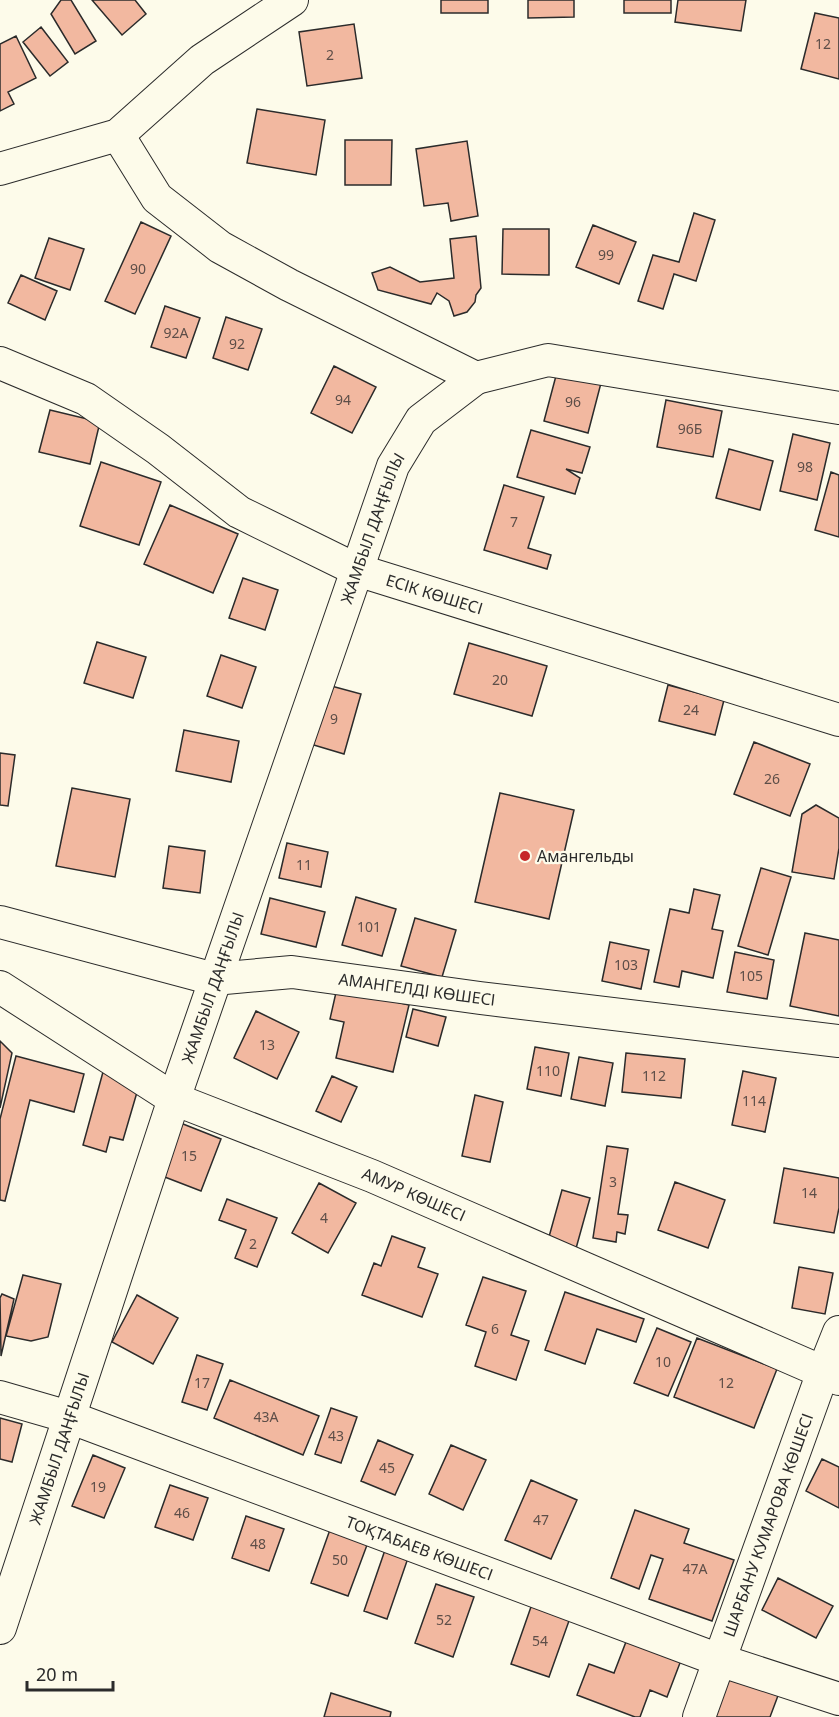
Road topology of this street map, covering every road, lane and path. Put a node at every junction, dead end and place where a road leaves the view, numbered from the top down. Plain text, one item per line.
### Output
1 (292, 0) edge
2 (117, 135) junction
3 (0, 169) edge
4 (0, 363) edge
5 (476, 378) junction
6 (839, 408) edge
7 (357, 570) junction
8 (839, 720) edge
9 (0, 922) edge
10 (214, 979) junction
11 (0, 987) edge
12 (839, 1041) edge
13 (174, 1099) junction
14 (839, 1332) edge
15 (831, 1375) edge
16 (0, 1397) edge
17 (69, 1417) junction
18 (0, 1628) edge
19 (719, 1660) junction
20 (839, 1700) edge
21 (699, 1717) edge

1 - 2 street
2 - 3 street
2 - 5 street
4 - 7 street, ЕСІК КӨШЕСІ
5 - 6 street
5 - 7 street, ЖАМБЫЛ ДАҢҒЫЛЫ
7 - 8 street, ЕСІК КӨШЕСІ
7 - 10 street, ЖАМБЫЛ ДАҢҒЫЛЫ
9 - 10 street, АМАНГЕЛДІ КӨШЕСІ
10 - 12 street, АМАНГЕЛДІ КӨШЕСІ
10 - 13 street, ЖАМБЫЛ ДАҢҒЫЛЫ
11 - 13 street, АМУР КӨШЕСІ
13 - 15 street, АМУР КӨШЕСІ
13 - 17 street, ЖАМБЫЛ ДАҢҒЫЛЫ
14 - 15 street, ШАРБАНУ КУМАРОВА КӨШЕСІ
15 - 19 street, ШАРБАНУ КУМАРОВА КӨШЕСІ
16 - 17 street, ТОҚТАБАЕВ КӨШЕСІ
17 - 18 street, ЖАМБЫЛ ДАҢҒЫЛЫ
17 - 19 street, ТОҚТАБАЕВ КӨШЕСІ
19 - 20 street, ТОҚТАБАЕВ КӨШЕСІ
19 - 21 street, ШАРБАНУ КУМАРОВА КӨШЕСІ

